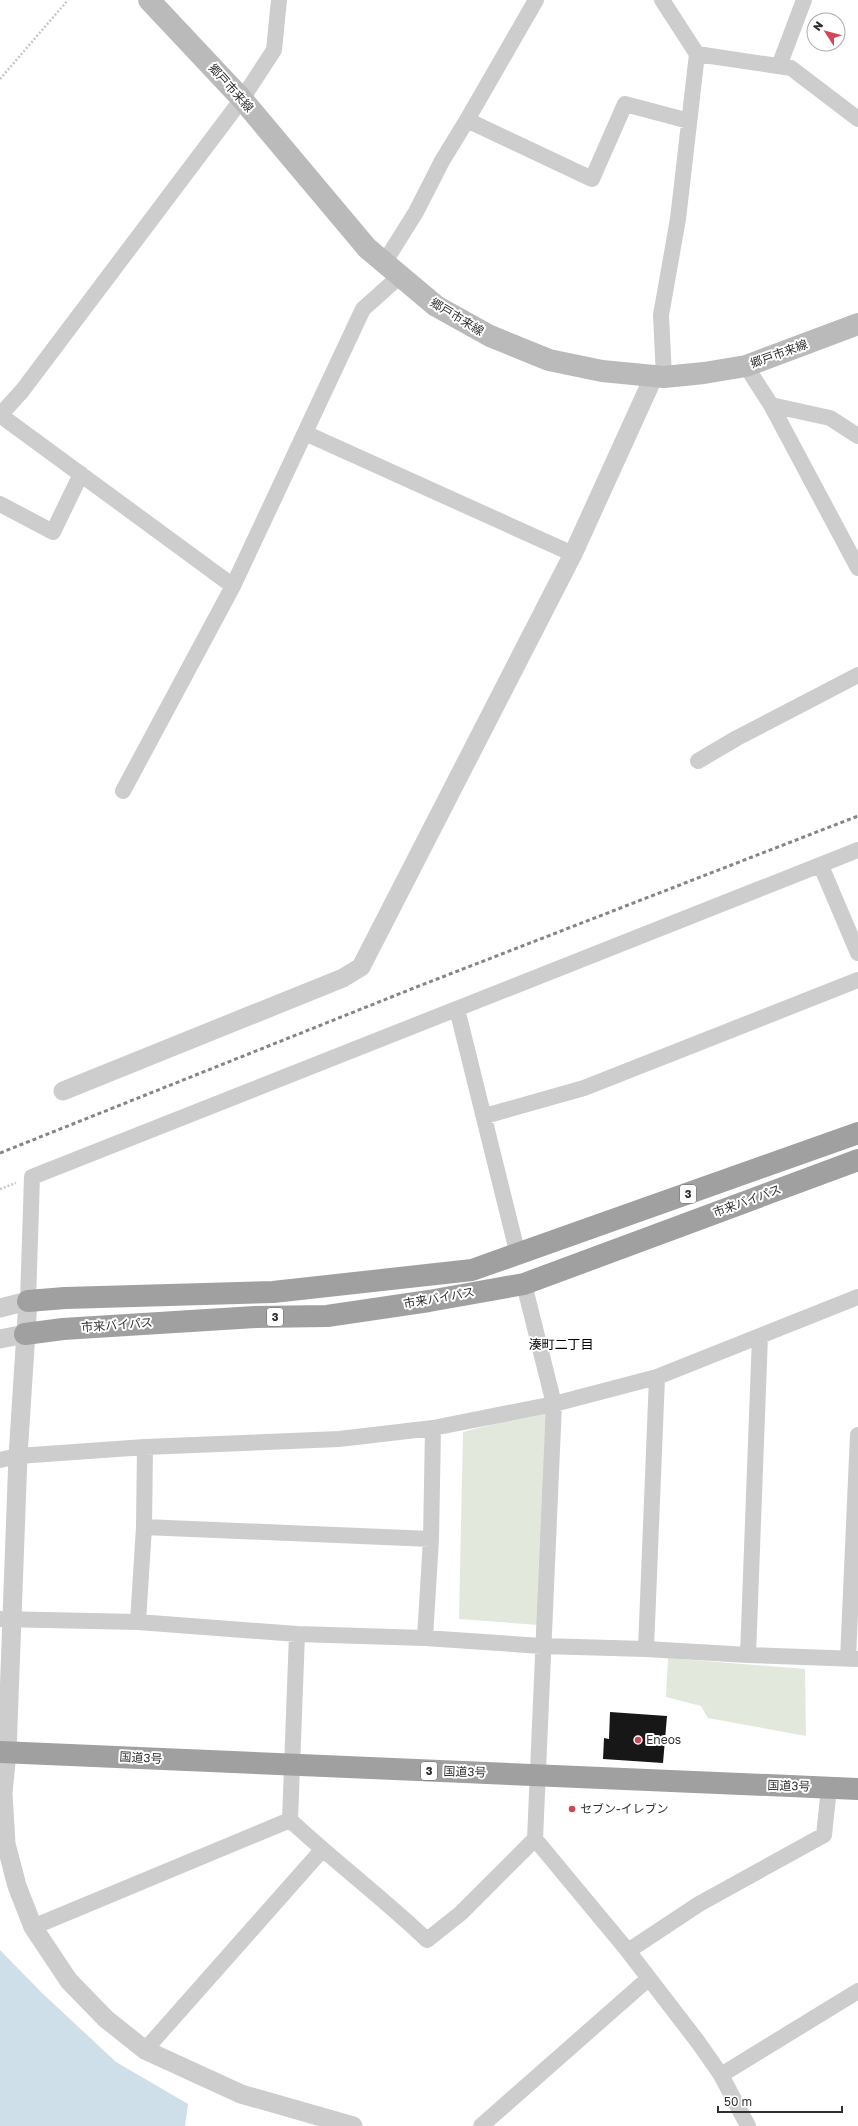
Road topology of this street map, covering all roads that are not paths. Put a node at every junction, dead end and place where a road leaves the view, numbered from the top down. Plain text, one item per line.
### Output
1 (149, 0) edge
2 (279, 0) edge
3 (536, 0) edge
4 (662, 0) edge
5 (804, 0) edge
6 (697, 54) junction
7 (780, 66) junction
8 (242, 99) junction
9 (858, 119) edge
10 (467, 120) junction
11 (689, 121) junction
12 (384, 262) junction
13 (400, 276) junction
14 (858, 324) edge
15 (746, 366) junction
16 (659, 376) junction
17 (771, 405) junction
18 (0, 415) edge
19 (305, 434) junction
20 (858, 436) edge
21 (81, 474) junction
22 (0, 504) edge
23 (573, 554) junction
24 (858, 568) edge
25 (233, 586) junction
26 (858, 675) edge
27 (698, 762) dead end
28 (123, 791) dead end
29 (858, 850) edge
30 (820, 866) junction
31 (858, 953) edge
32 (858, 980) edge
33 (457, 1009) junction
34 (63, 1090) dead end
35 (485, 1116) junction
36 (858, 1133) edge
37 (858, 1160) edge
38 (518, 1255) junction
39 (524, 1284) junction
40 (858, 1297) edge
41 (28, 1301) junction
42 (0, 1308) edge
43 (24, 1334) junction
44 (760, 1336) junction
45 (0, 1339) edge
46 (657, 1377) junction
47 (554, 1404) junction
48 (433, 1428) junction
49 (858, 1435) edge
50 (145, 1447) junction
51 (18, 1456) junction
52 (0, 1460) edge
53 (144, 1527) junction
54 (431, 1539) junction
55 (7, 1619) edge
56 (138, 1622) junction
57 (297, 1634) junction
58 (425, 1638) junction
59 (542, 1646) junction
60 (646, 1649) junction
61 (748, 1655) junction
62 (853, 1659) edge
63 (4, 1752) edge
64 (293, 1765) junction
65 (536, 1775) junction
66 (829, 1788) junction
67 (858, 1789) edge
68 (290, 1820) junction
69 (535, 1839) junction
70 (322, 1850) junction
71 (33, 1927) junction
72 (628, 1951) junction
73 (648, 1978) junction
74 (858, 1991) edge
75 (145, 2050) junction
76 (721, 2075) junction
77 (353, 2126) edge
78 (481, 2126) edge
79 (748, 2126) edge

1 - 8 main road, 郷戸市来線
2 - 8 street
3 - 10 street
4 - 6 street
5 - 7 street
6 - 7 street
6 - 11 street
7 - 9 street
8 - 12 main road, 郷戸市来線
8 - 18 street
10 - 11 street
10 - 12 street
11 - 16 street
12 - 13 main road, 郷戸市来線
13 - 16 main road, 郷戸市来線
13 - 19 street
14 - 15 main road, 郷戸市来線
15 - 16 main road, 郷戸市来線
15 - 17 street
16 - 23 street
17 - 20 street
17 - 24 street
18 - 21 street
19 - 23 street
19 - 25 street
21 - 22 street
21 - 25 street
23 - 34 street
25 - 28 street
26 - 27 street
29 - 30 street
30 - 31 street
30 - 33 street
32 - 35 street
33 - 35 street
33 - 41 street
35 - 38 street
36 - 38 highway, 市来バイパス / 3
37 - 39 highway, 市来バイパス / 3
38 - 41 highway, 市来バイパス / 3
39 - 43 highway, 市来バイパス / 3
39 - 47 street
40 - 44 street
41 - 42 street, 市来バイパス / 3
41 - 43 street
43 - 45 street, 市来バイパス / 3
43 - 51 street
44 - 46 street
44 - 61 street
46 - 47 street
46 - 60 street
47 - 48 street
47 - 59 street
48 - 50 street
48 - 54 street
49 - 62 street
50 - 51 street
50 - 53 street
51 - 52 street
51 - 55 street
53 - 54 street
53 - 56 street
54 - 58 street
55 - 56 street
55 - 63 street
56 - 57 street
57 - 58 street
57 - 64 street
58 - 59 street
59 - 60 street
59 - 65 street
60 - 61 street
61 - 62 street
63 - 64 highway, 国道3号 / 3
63 - 71 street
64 - 65 highway, 国道3号 / 3
64 - 68 street
65 - 66 highway, 国道3号 / 3
65 - 69 street
66 - 67 highway, 国道3号 / 3
66 - 72 street
68 - 70 street
68 - 71 street
69 - 70 street
69 - 72 street
70 - 75 street
71 - 75 street
72 - 73 street
73 - 76 street
73 - 78 street
74 - 76 street
75 - 77 street
76 - 79 street

